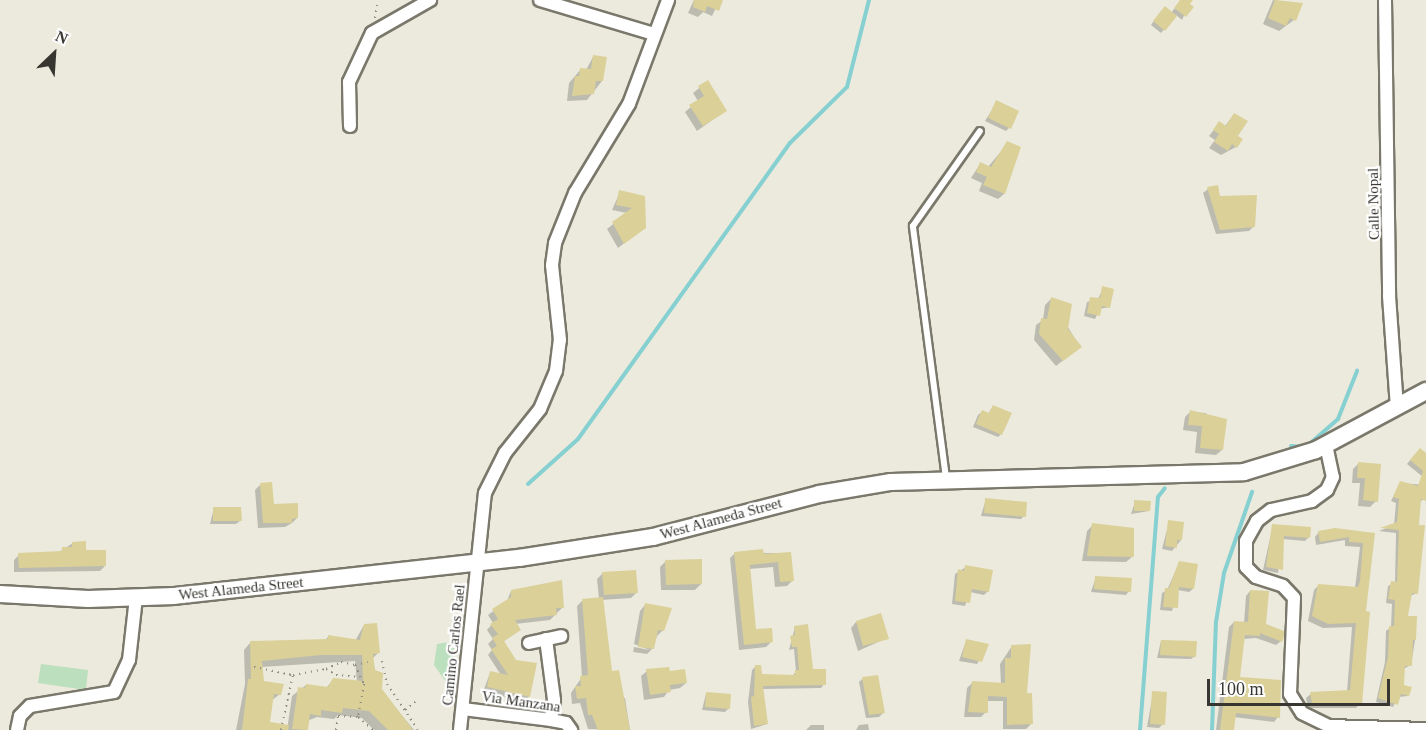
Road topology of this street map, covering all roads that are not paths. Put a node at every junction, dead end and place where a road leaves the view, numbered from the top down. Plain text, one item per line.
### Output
1 (430, 0) edge
2 (540, 0) edge
3 (668, 0) edge
4 (1385, 0) edge
5 (654, 34) junction
6 (350, 126) dead end
7 (980, 131) dead end
8 (1426, 391) edge
9 (1397, 408) junction
10 (1326, 445) junction
11 (946, 478) junction
12 (478, 563) junction
13 (0, 594) edge
14 (136, 598) junction
15 (561, 636) dead end
16 (546, 639) junction
17 (529, 643) dead end
18 (463, 709) junction
19 (552, 720) junction
20 (1426, 729) edge
21 (17, 730) edge
22 (460, 730) edge
23 (572, 730) edge

1 - 6 street
2 - 5 street
3 - 5 street, Camino Carlos Rael
4 - 9 street, Calle Nopal
5 - 12 street, Camino Carlos Rael
7 - 11 lane
8 - 9 street, West Alameda Street
9 - 10 street, West Alameda Street
10 - 11 street, West Alameda Street
10 - 20 street
11 - 12 street, West Alameda Street
12 - 14 street, West Alameda Street
12 - 18 street, Camino Carlos Rael
13 - 14 street, West Alameda Street
14 - 21 street
15 - 16 street
16 - 17 street
16 - 19 street
18 - 19 street, Via Manzana
18 - 22 street, Camino Carlos Rael
19 - 23 street, Via Manzana

